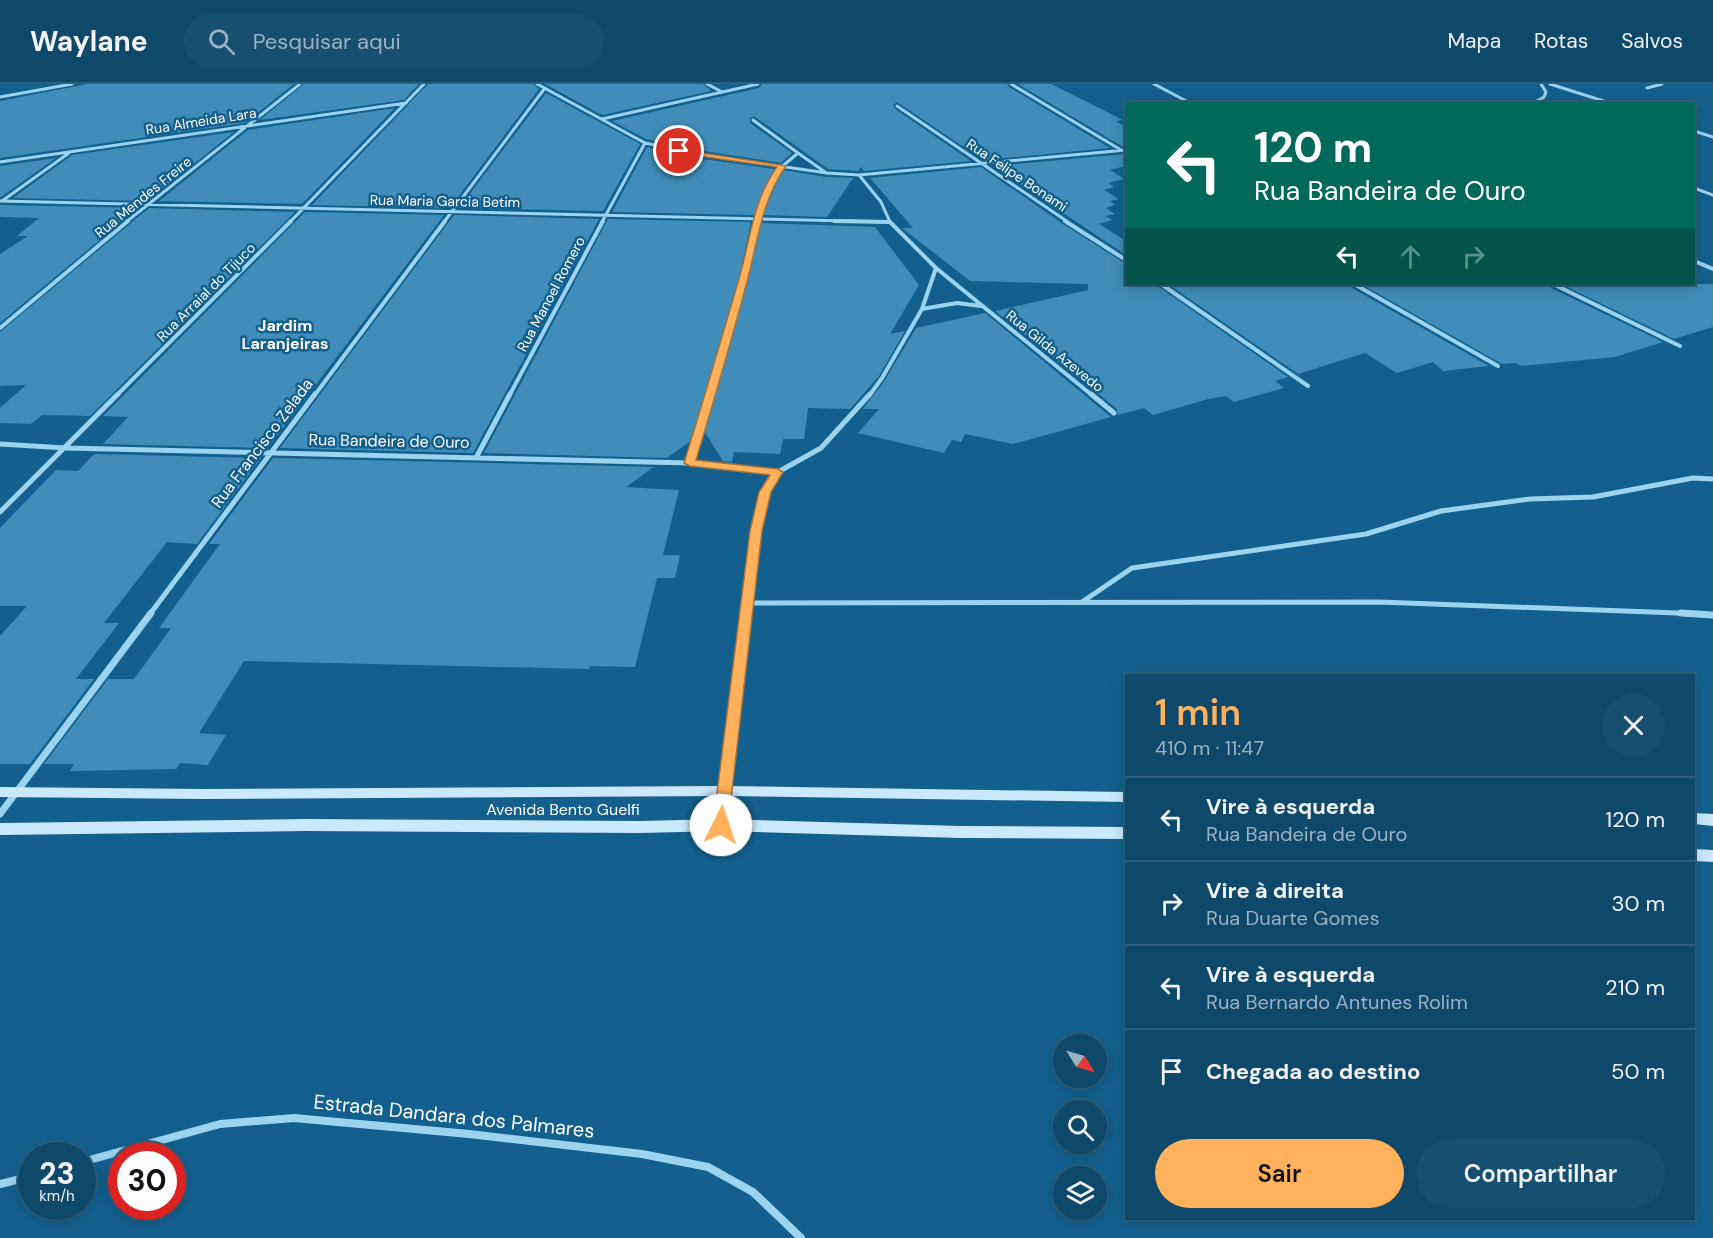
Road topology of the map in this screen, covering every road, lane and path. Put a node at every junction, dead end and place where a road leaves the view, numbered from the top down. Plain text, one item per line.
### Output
1 (72, 84) edge
2 (300, 84) edge
3 (424, 84) edge
4 (537, 84) edge
5 (707, 84) edge
6 (758, 84) edge
7 (1011, 84) edge
8 (1154, 84) edge
9 (1541, 84) edge
10 (1550, 84) edge
11 (1662, 84) edge
12 (545, 88) junction
13 (1647, 88) dead end
14 (722, 92) junction
15 (0, 97) edge
16 (1188, 102) edge
17 (1535, 102) edge
18 (1607, 102) edge
19 (406, 103) junction
20 (897, 105) dead end
21 (601, 119) junction
22 (753, 120) dead end
23 (253, 123) junction
24 (1695, 131) edge
25 (1713, 137) edge
26 (645, 143) junction
27 (72, 151) junction
28 (1125, 151) edge
29 (798, 153) junction
30 (0, 162) edge
31 (981, 163) junction
32 (782, 166) junction
33 (826, 173) junction
34 (859, 175) junction
35 (1695, 188) edge
36 (1713, 195) edge
37 (1, 201) edge
38 (149, 203) junction
39 (304, 208) junction
40 (451, 212) junction
41 (606, 215) junction
42 (756, 219) junction
43 (890, 222) junction
44 (1125, 259) edge
45 (1695, 261) edge
46 (936, 268) junction
47 (1713, 269) edge
48 (1162, 285) edge
49 (1356, 285) edge
50 (1555, 285) edge
51 (982, 306) junction
52 (922, 309) junction
53 (0, 328) edge
54 (1680, 346) dead end
55 (1498, 366) dead end
56 (1308, 386) dead end
57 (1114, 412) dead end
58 (0, 444) edge
59 (66, 448) junction
60 (272, 453) junction
61 (477, 456) junction
62 (690, 463) junction
63 (778, 472) junction
64 (1713, 478) edge
65 (0, 512) edge
66 (1081, 602) junction
67 (747, 603) junction
68 (1713, 615) edge
69 (723, 791) junction
70 (0, 792) edge
71 (16, 793) junction
72 (1125, 797) edge
73 (0, 814) edge
74 (1695, 819) edge
75 (1713, 820) edge
76 (721, 825) junction
77 (0, 829) edge
78 (1125, 833) edge
79 (1695, 855) edge
80 (1713, 856) edge
81 (96, 1158) edge
82 (18, 1180) edge
83 (0, 1184) edge
84 (801, 1238) edge

1 - 15 street
2 - 23 street, Rua Mendes Freire
3 - 19 street, Rua Arraial do Tijuco
4 - 12 street
5 - 14 street
6 - 14 street
7 - 28 street
8 - 16 street
9 - 17 street
10 - 18 street
11 - 13 street
12 - 21 street
12 - 40 street, Rua Francisco Zelada
14 - 21 street
19 - 23 street, Rua Almeida Lara
19 - 39 street, Rua Arraial do Tijuco
20 - 31 street, Rua Felipe Bonami
21 - 26 street
22 - 29 street
23 - 27 street, Rua Almeida Lara
23 - 38 street, Rua Mendes Freire
24 - 25 street
26 - 32 street
26 - 41 street, Rua Manoel Romero
27 - 30 street, Rua Almeida Lara
27 - 37 street
28 - 31 street
29 - 32 street
29 - 33 street
31 - 34 street
31 - 44 street, Rua Felipe Bonami
32 - 33 street
32 - 42 street
33 - 34 street
34 - 43 street, Rua Gilda Azevedo
35 - 36 street
37 - 38 street, Rua Maria Garcia Betim
38 - 39 street, Rua Maria Garcia Betim
38 - 53 street, Rua Mendes Freire
39 - 40 street, Rua Maria Garcia Betim
39 - 59 street, Rua Arraial do Tijuco
40 - 41 street, Rua Maria Garcia Betim
40 - 60 street, Rua Francisco Zelada
41 - 42 street, Rua Maria Garcia Betim
41 - 61 street, Rua Manoel Romero
42 - 43 street, Rua Maria Garcia Betim
42 - 62 street
43 - 46 street, Rua Gilda Azevedo
45 - 47 street
46 - 51 street, Rua Gilda Azevedo
46 - 52 street
48 - 56 street
49 - 55 street
50 - 54 street
51 - 52 street
51 - 57 street, Rua Gilda Azevedo
52 - 63 street
58 - 59 street, Rua Bandeira de Ouro
59 - 60 street, Rua Bandeira de Ouro
59 - 65 street, Rua Arraial do Tijuco
60 - 61 street, Rua Bandeira de Ouro
60 - 71 street, Rua Francisco Zelada
61 - 62 street, Rua Bandeira de Ouro
62 - 63 street, Rua Bandeira de Ouro
63 - 67 street
64 - 66 street
66 - 67 street
66 - 68 street
67 - 69 street
69 - 71 main road, Avenida Bento Guelfi
69 - 72 main road, Avenida Bento Guelfi
69 - 76 street
70 - 71 main road, Avenida Bento Guelfi
71 - 73 street, Rua Francisco Zelada
74 - 75 main road
76 - 77 main road, Avenida Bento Guelfi
76 - 78 main road, Avenida Bento Guelfi
79 - 80 main road
81 - 84 street, Estrada Dandara dos Palmares
82 - 83 street

